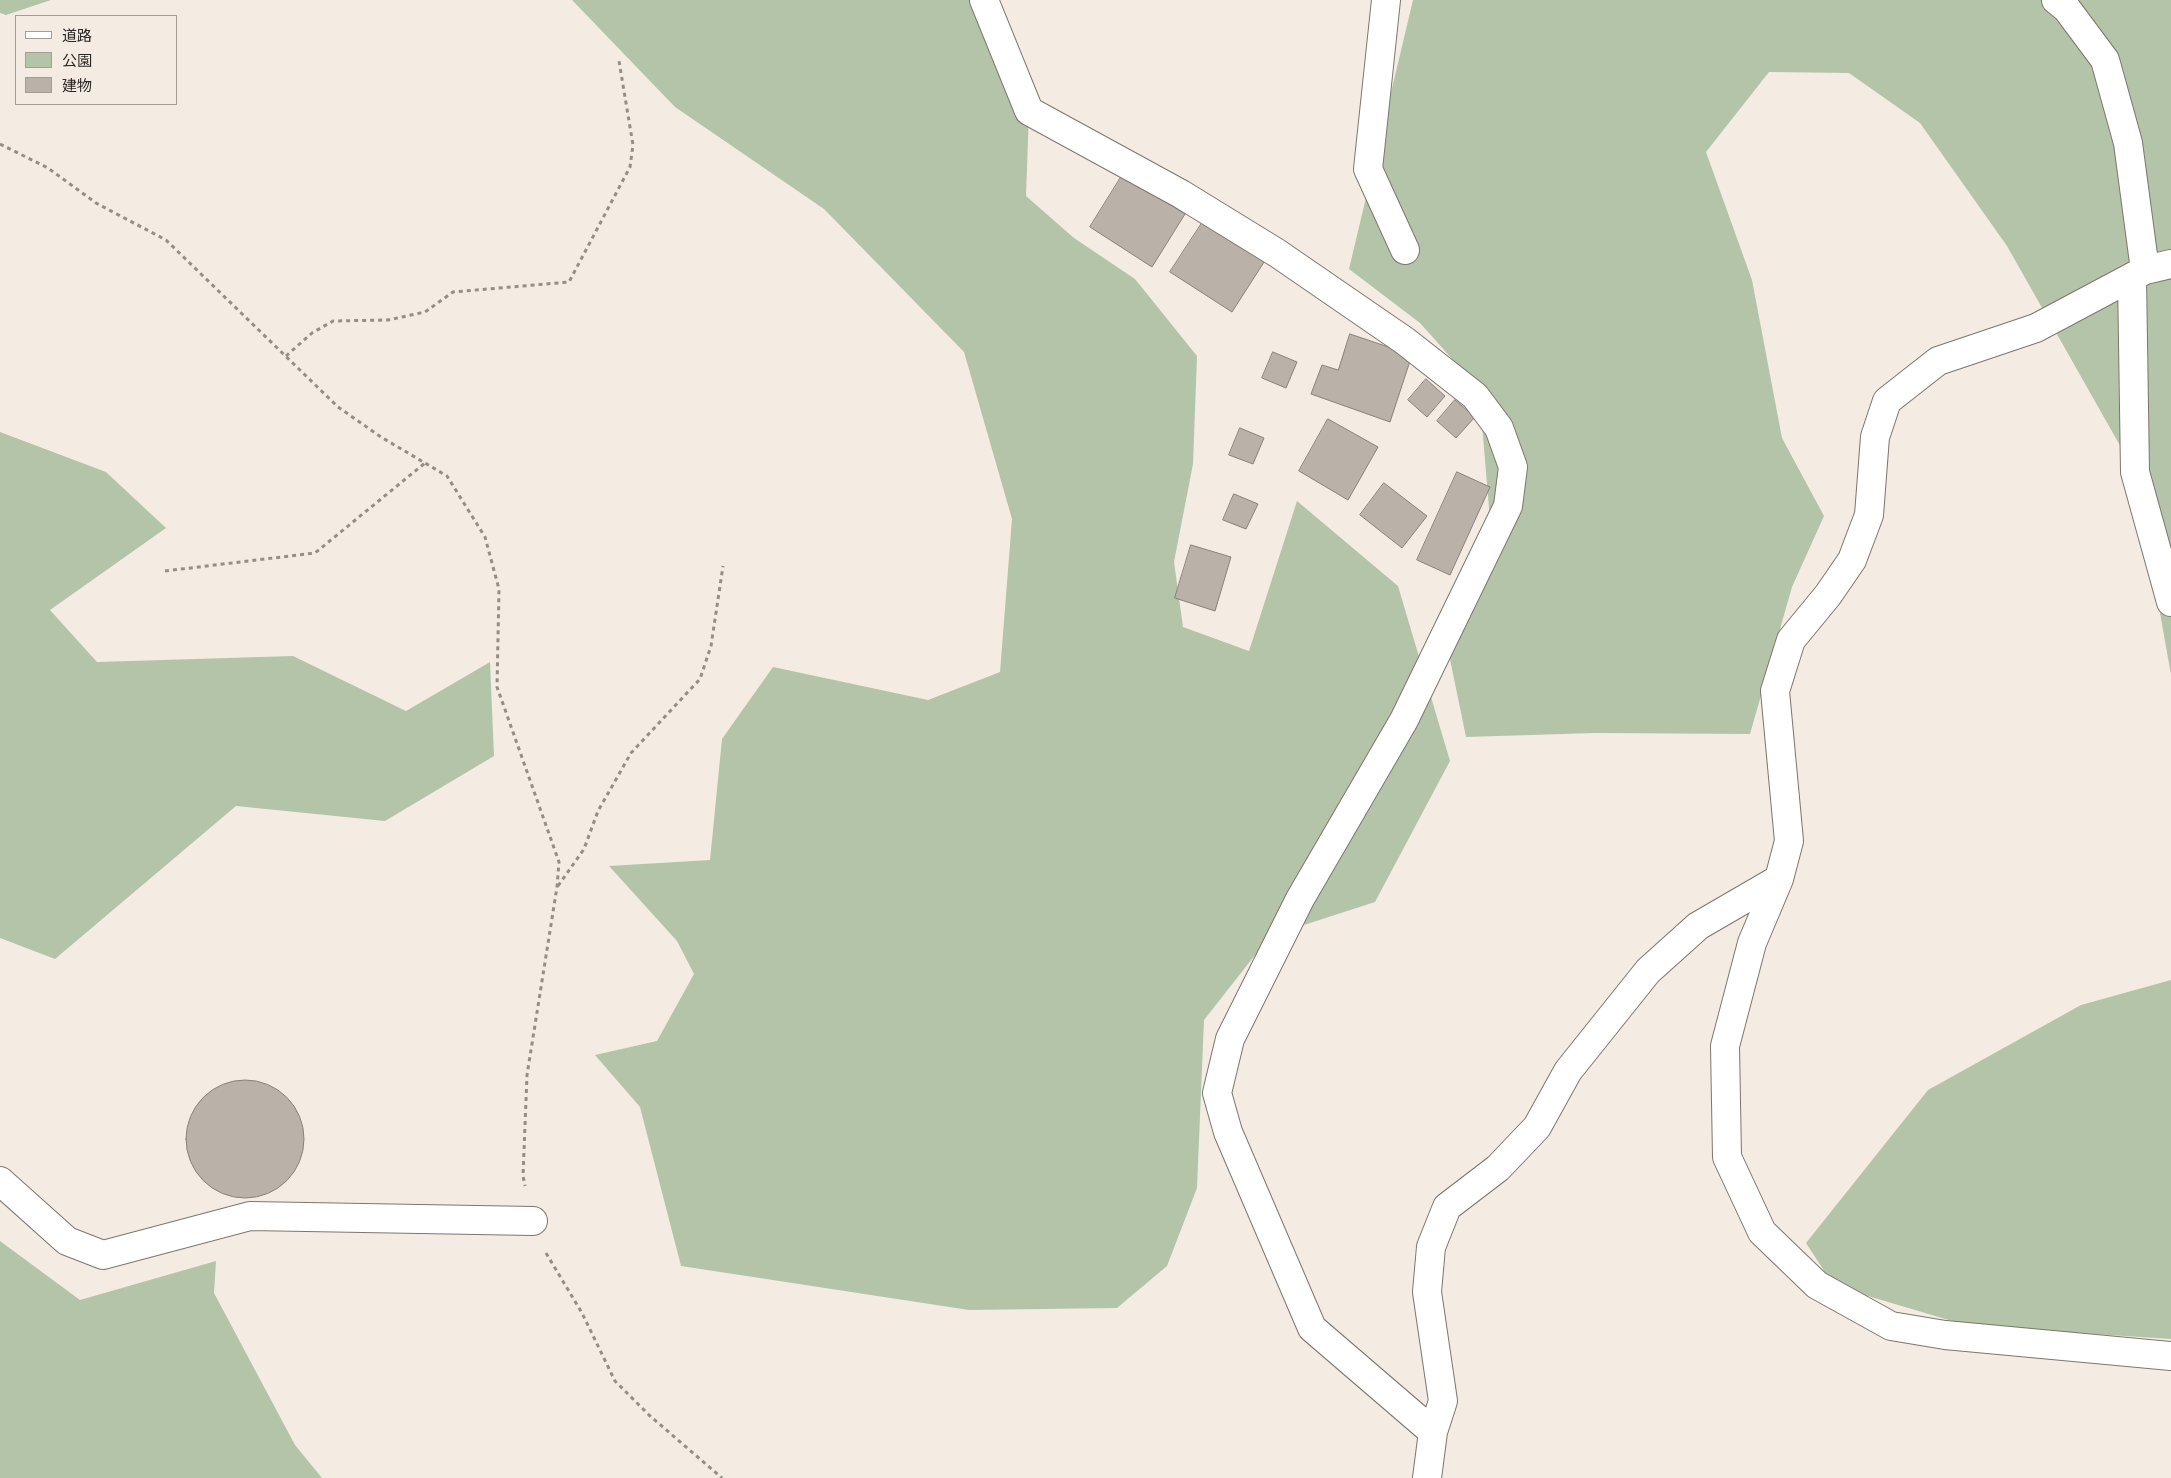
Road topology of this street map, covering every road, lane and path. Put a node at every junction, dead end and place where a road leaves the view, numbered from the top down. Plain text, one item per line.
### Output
1 (984, 0) edge
2 (1386, 0) edge
3 (2056, 0) edge
4 (619, 61) dead end
5 (0, 144) edge
6 (1405, 250) dead end
7 (2149, 270) edge
8 (286, 356) junction
9 (425, 463) junction
10 (723, 566) dead end
11 (165, 571) dead end
12 (2171, 602) edge
13 (1779, 879) junction
14 (558, 887) junction
15 (0, 1181) edge
16 (533, 1221) junction
17 (2171, 1356) edge
18 (1433, 1432) junction
19 (722, 1478) edge
20 (1427, 1478) edge

1 - 18 street
2 - 6 street
3 - 7 street
4 - 8 path
5 - 8 path
7 - 12 street
7 - 13 street
8 - 9 path
9 - 11 path
9 - 14 path
10 - 14 path
13 - 17 street
13 - 18 street
14 - 16 path
15 - 16 street
16 - 19 path
18 - 20 street

